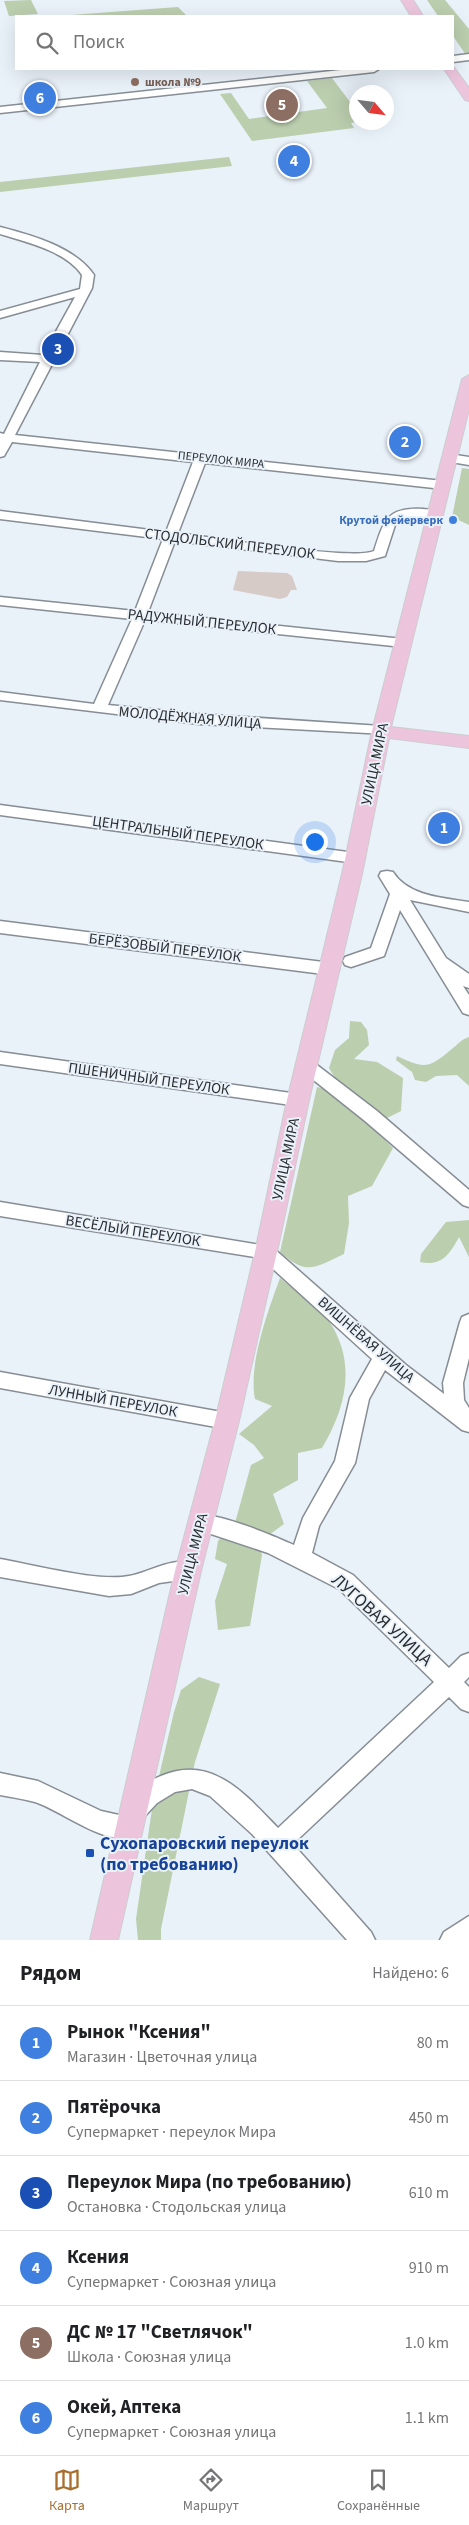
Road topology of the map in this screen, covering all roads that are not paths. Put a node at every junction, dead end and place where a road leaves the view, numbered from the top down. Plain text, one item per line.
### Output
1 (407, 0) edge
2 (416, 15) edge
3 (469, 57) edge
4 (454, 59) edge
5 (365, 70) edge
6 (451, 70) edge
7 (469, 97) edge
8 (0, 110) edge
9 (0, 230) edge
10 (18, 236) junction
11 (0, 241) edge
12 (84, 291) junction
13 (0, 315) edge
14 (0, 356) edge
15 (46, 359) junction
16 (469, 379) edge
17 (4, 438) edge
18 (0, 453) edge
19 (202, 457) junction
20 (449, 458) junction
21 (469, 461) edge
22 (443, 485) junction
23 (435, 514) junction
24 (0, 515) edge
25 (171, 536) junction
26 (0, 601) edge
27 (140, 616) junction
28 (403, 643) junction
29 (0, 696) edge
30 (99, 710) junction
31 (381, 731) junction
32 (469, 742) edge
33 (0, 810) edge
34 (355, 858) junction
35 (393, 886) junction
36 (469, 907) edge
37 (0, 927) edge
38 (435, 956) junction
39 (351, 960) dead end
40 (331, 969) junction
41 (469, 982) edge
42 (469, 1009) edge
43 (0, 1058) edge
44 (307, 1066) junction
45 (298, 1100) junction
46 (469, 1200) edge
47 (0, 1209) edge
48 (266, 1252) junction
49 (469, 1322) edge
50 (383, 1357) junction
51 (0, 1380) edge
52 (226, 1421) junction
53 (469, 1423) edge
54 (200, 1522) junction
55 (300, 1557) junction
56 (0, 1568) edge
57 (188, 1571) junction
58 (469, 1664) edge
59 (449, 1681) junction
60 (469, 1702) edge
61 (0, 1784) edge
62 (131, 1820) junction
63 (276, 1845) junction
64 (469, 1928) edge
65 (469, 1935) edge
66 (104, 1940) edge
67 (363, 1940) edge
68 (452, 1940) edge

1 - 2 main road
3 - 4 street
5 - 8 street
6 - 7 main road
9 - 10 street
10 - 11 street
10 - 12 street
12 - 13 street
12 - 15 street
14 - 15 street
15 - 17 street
16 - 20 main road, УЛИЦА МИРА
17 - 18 street
17 - 19 street, ПЕРЕУЛОК МИРА
19 - 22 street, ПЕРЕУЛОК МИРА
19 - 25 street
20 - 21 street
20 - 22 main road, УЛИЦА МИРА
22 - 23 main road, УЛИЦА МИРА
23 - 25 street, СТОДОЛЬСКИЙ ПЕРЕУЛОК
23 - 28 main road, УЛИЦА МИРА
24 - 25 street, СТОДОЛЬСКИЙ ПЕРЕУЛОК
25 - 27 street
26 - 27 street, РАДУЖНЫЙ ПЕРЕУЛОК
27 - 28 street, РАДУЖНЫЙ ПЕРЕУЛОК
27 - 30 street
28 - 31 main road, УЛИЦА МИРА
29 - 30 street, МОЛОДЁЖНАЯ УЛИЦА
30 - 31 street, МОЛОДЁЖНАЯ УЛИЦА
31 - 32 main road
31 - 34 main road, УЛИЦА МИРА
33 - 34 street, ЦЕНТРАЛЬНЫЙ ПЕРЕУЛОК
34 - 40 main road, УЛИЦА МИРА
35 - 36 street
35 - 38 street
35 - 39 street
37 - 40 street, БЕРЁЗОВЫЙ ПЕРЕУЛОК
38 - 41 street
38 - 42 street
40 - 44 main road, УЛИЦА МИРА
43 - 45 street, ПШЕНИЧНЫЙ ПЕРЕУЛОК
44 - 45 main road, УЛИЦА МИРА
44 - 46 street
45 - 48 main road, УЛИЦА МИРА
47 - 48 street, ВЕСЁЛЫЙ ПЕРЕУЛОК
48 - 50 street, ВИШНЁВАЯ УЛИЦА
48 - 52 main road, УЛИЦА МИРА
49 - 53 street
50 - 53 street, ВИШНЁВАЯ УЛИЦА
50 - 55 street
51 - 52 street, ЛУННЫЙ ПЕРЕУЛОК
52 - 54 main road, УЛИЦА МИРА
54 - 55 street, ЛУГОВАЯ УЛИЦА
54 - 57 main road, УЛИЦА МИРА
55 - 59 street, ЛУГОВАЯ УЛИЦА
56 - 57 street
57 - 62 main road, УЛИЦА МИРА
58 - 59 street
59 - 60 street, ЛУГОВАЯ УЛИЦА
59 - 63 street
61 - 62 street
62 - 63 street
62 - 66 main road, УЛИЦА МИРА
63 - 67 street
64 - 68 street
65 - 68 street

